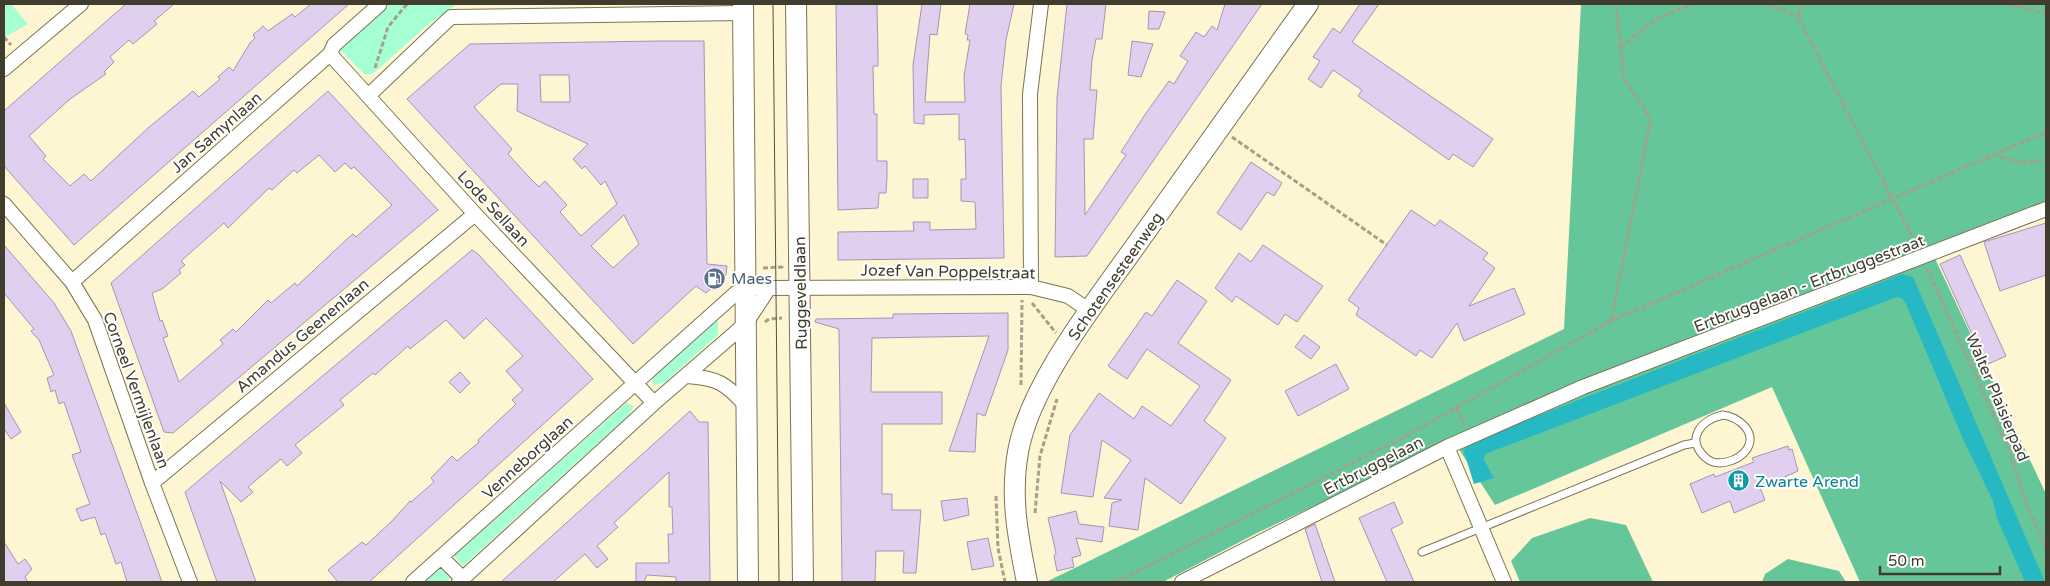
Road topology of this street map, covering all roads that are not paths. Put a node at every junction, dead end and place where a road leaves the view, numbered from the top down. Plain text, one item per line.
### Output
1 (81, 4) edge
2 (796, 4) edge
3 (1041, 4) edge
4 (1308, 4) edge
5 (379, 6) dead end
6 (743, 9) edge
7 (330, 54) junction
8 (4, 69) edge
9 (368, 96) junction
10 (4, 204) edge
11 (2046, 209) edge
12 (475, 214) junction
13 (72, 282) junction
14 (746, 282) junction
15 (769, 288) junction
16 (800, 288) junction
17 (1024, 291) junction
18 (1090, 311) junction
19 (746, 330) junction
20 (687, 376) junction
21 (636, 383) junction
22 (1583, 387) joint
23 (654, 403) junction
24 (746, 406) junction
25 (1695, 443) junction
26 (1447, 447) junction
27 (152, 483) junction
28 (1481, 528) junction
29 (1422, 552) dead end
30 (441, 556) junction
31 (461, 581) edge
32 (190, 582) edge
33 (413, 582) edge
34 (748, 582) edge
35 (803, 582) edge
36 (1027, 582) edge
37 (1182, 582) edge
38 (1504, 582) edge

1 - 8 street
2 - 16 street, Ruggeveldlaan
3 - 17 street
4 - 18 street, Schotensesteenweg
5 - 7 street, Jan Samynlaan
6 - 9 street
6 - 14 street
7 - 9 street, Lode Sellaan
7 - 13 street, Jan Samynlaan
9 - 12 street, Lode Sellaan
10 - 13 street, Corneel Vermijlenlaan
11 - 22 street, Ertbruggelaan - Ertbruggestraat
12 - 21 street, Lode Sellaan
12 - 27 street, Amandus Geenenlaan
13 - 27 street, Corneel Vermijlenlaan
14 - 15 street
14 - 19 street
14 - 21 street, Venneborglaan
15 - 16 street
15 - 19 street
16 - 17 street, Jozef Van Poppelstraat
16 - 35 street, Ruggeveldlaan
17 - 18 street, Jozef Van Poppelstraat
18 - 36 street, Schotensesteenweg
19 - 20 street
19 - 24 street
20 - 23 street
20 - 24 street
21 - 23 street
21 - 30 street, Venneborglaan
22 - 26 street, Ertbruggelaan
23 - 31 street
24 - 34 street
25 - 25 lane
25 - 28 lane
26 - 28 street
26 - 37 street, Ertbruggelaan
27 - 32 street, Corneel Vermijlenlaan
28 - 29 lane
28 - 38 street
30 - 31 street
30 - 33 street, Venneborglaan

